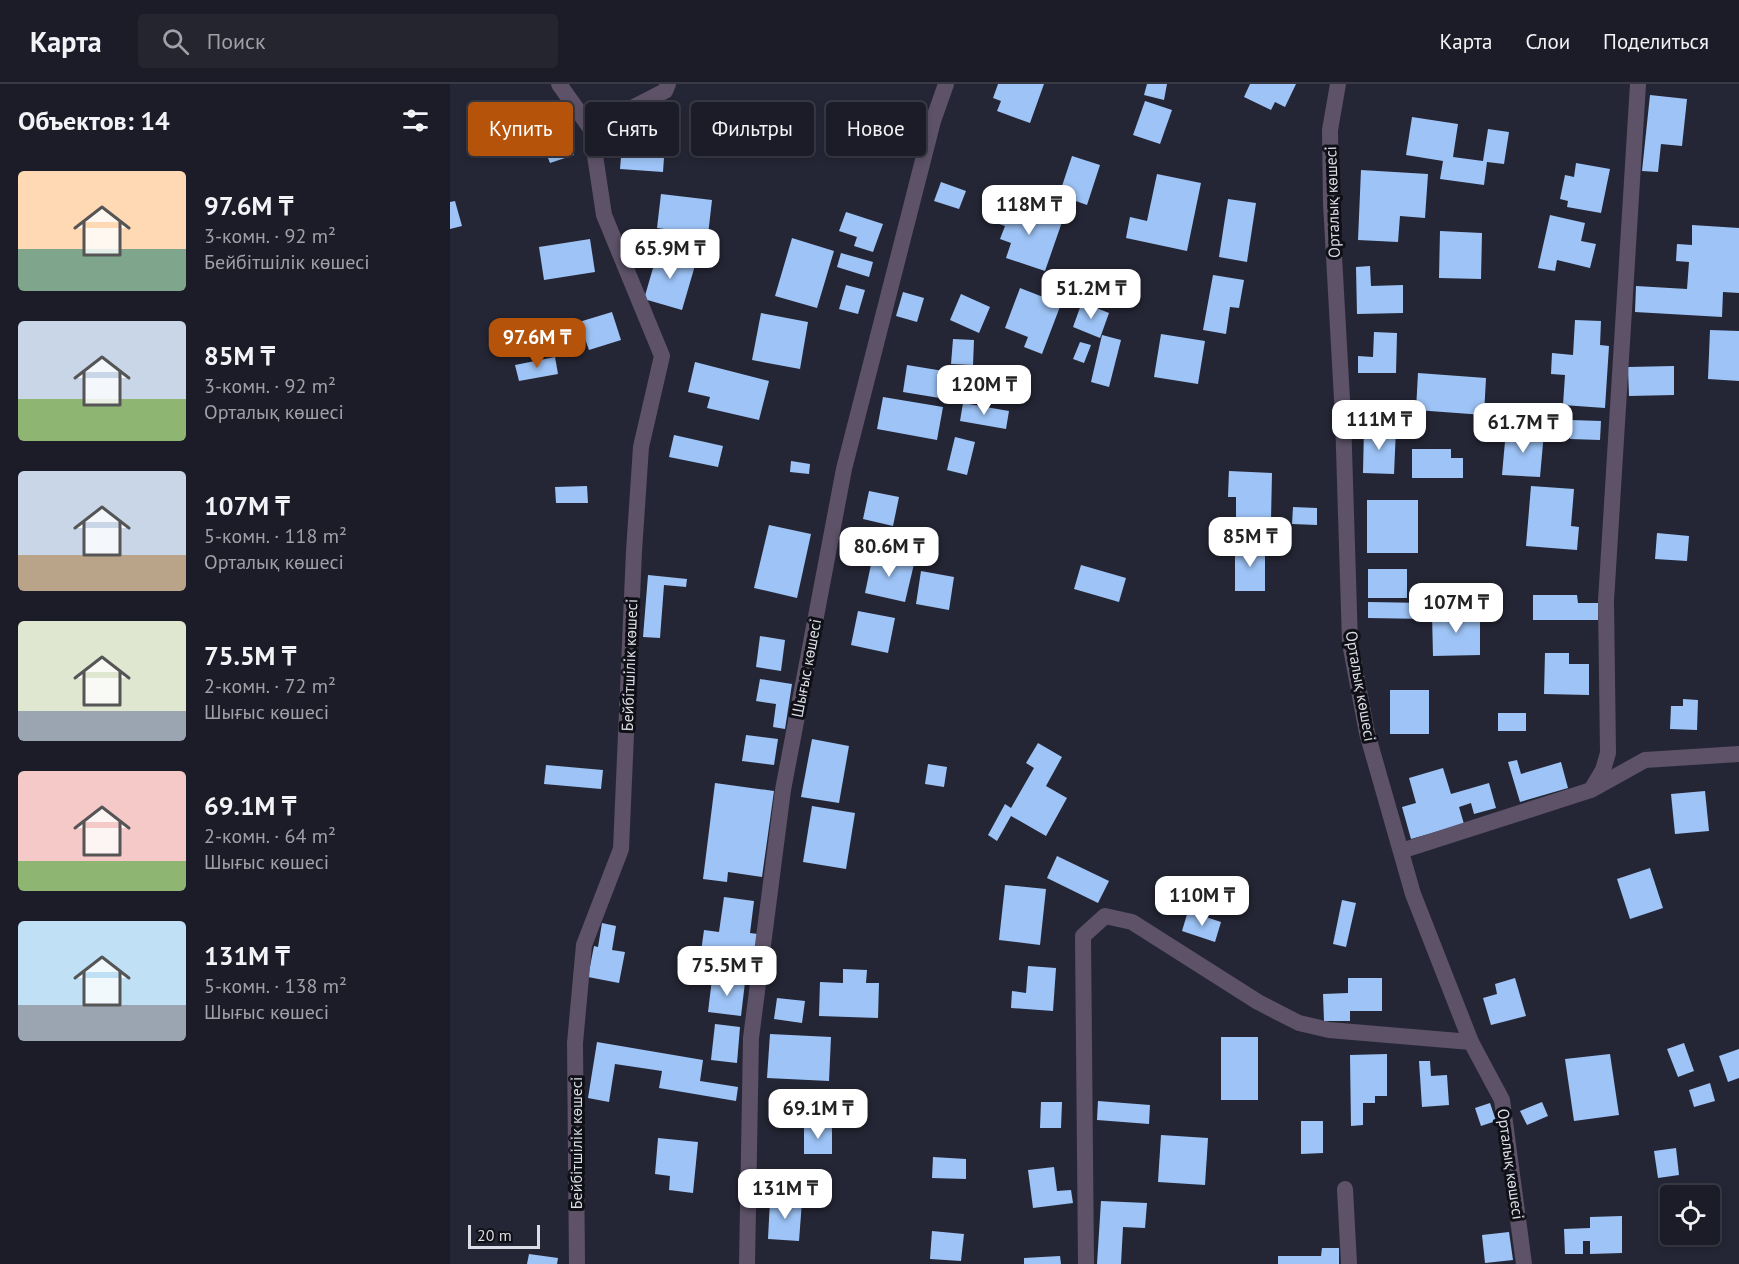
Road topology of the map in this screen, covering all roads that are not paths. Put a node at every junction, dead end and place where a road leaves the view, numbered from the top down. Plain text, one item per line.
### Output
1 (559, 84) edge
2 (668, 84) edge
3 (946, 84) edge
4 (1338, 84) edge
5 (1638, 84) edge
6 (644, 102) edge
7 (585, 121) edge
8 (595, 156) edge
9 (1739, 754) edge
10 (1591, 790) junction
11 (1401, 851) junction
12 (1471, 1042) junction
13 (1346, 1189) dead end
14 (577, 1264) edge
15 (747, 1264) edge
16 (1086, 1264) edge
17 (1349, 1264) edge
18 (1524, 1264) edge

1 - 7 street, Бейбітшілік көшесі
2 - 6 street
3 - 15 street, Шығыс көшесі
4 - 11 street, Орталық көшесі
5 - 10 street
8 - 14 street, Бейбітшілік көшесі
9 - 10 street
10 - 11 street
11 - 12 street, Орталық көшесі
12 - 16 street
12 - 18 street, Орталық көшесі
13 - 17 street

